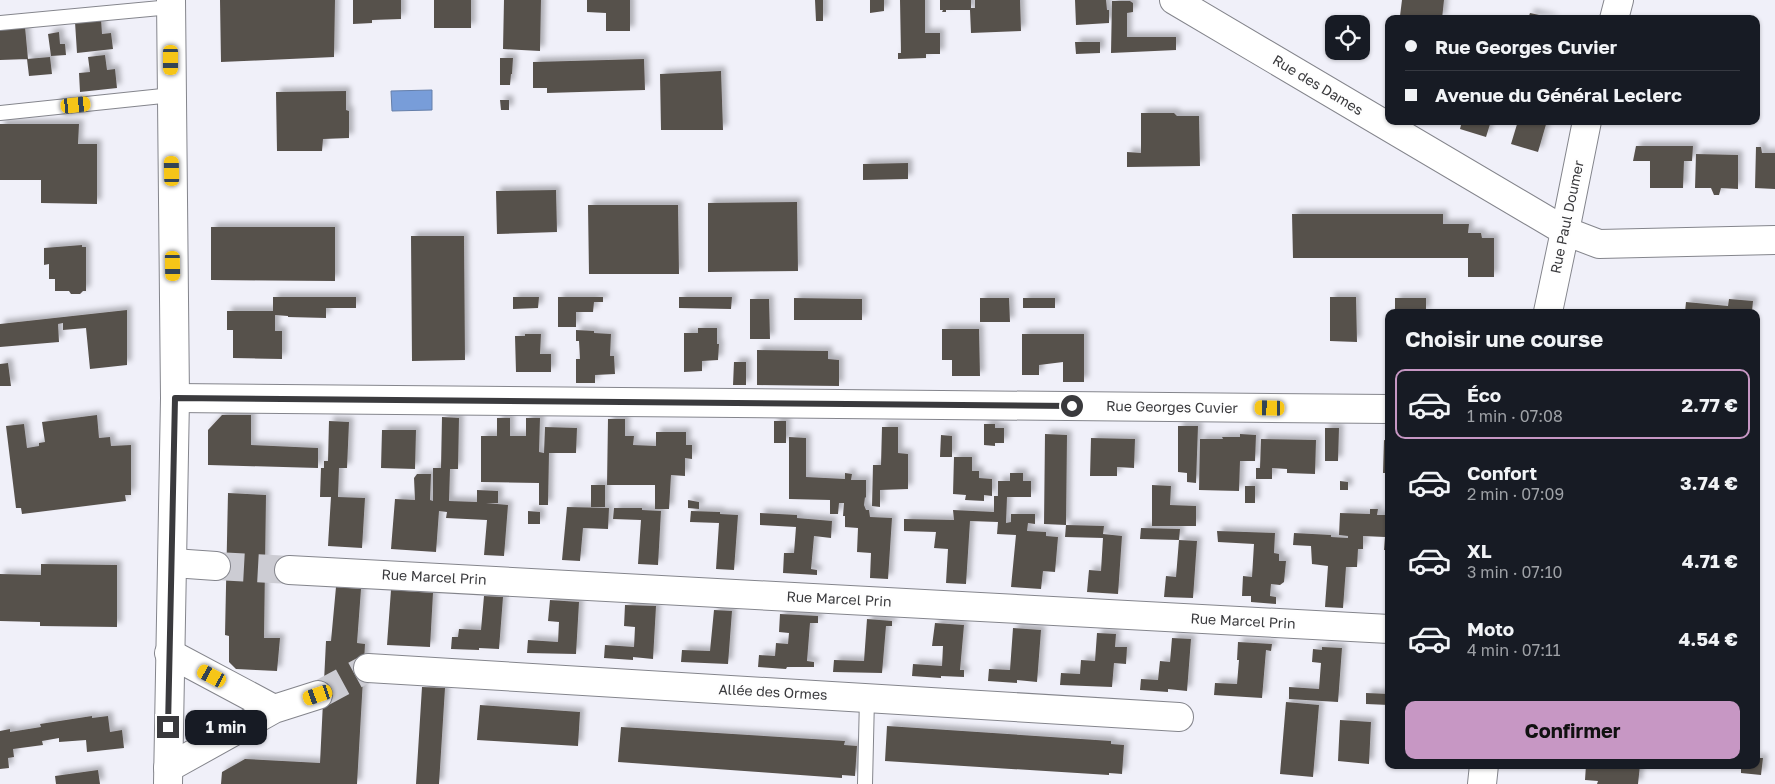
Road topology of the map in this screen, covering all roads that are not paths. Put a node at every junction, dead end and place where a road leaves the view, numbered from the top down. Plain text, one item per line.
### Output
1 (1174, 0) edge
2 (1619, 0) edge
3 (171, 4) edge
4 (1615, 15) edge
5 (0, 22) edge
6 (172, 95) junction
7 (0, 113) edge
8 (1385, 125) edge
9 (1386, 125) edge
10 (1586, 125) edge
11 (1565, 231) junction
12 (1775, 240) edge
13 (1549, 309) edge
14 (175, 398) junction
15 (1385, 409) edge
16 (173, 564) junction
17 (216, 566) tunnel mouth
18 (289, 570) tunnel mouth
19 (1385, 629) edge
20 (170, 653) junction
21 (368, 668) tunnel mouth
22 (318, 695) tunnel mouth
23 (867, 698) junction
24 (274, 709) junction
25 (1179, 717) dead end
26 (1484, 769) edge
27 (168, 776) edge
28 (865, 784) edge
29 (1482, 784) edge

1 - 8 street, Rue des Dames
2 - 4 street
3 - 5 lane
3 - 6 street
6 - 7 lane
6 - 14 street
9 - 11 street, Rue des Dames
10 - 11 street, Rue Paul Doumer
11 - 12 street, Rue des Dames
11 - 13 street, Rue Paul Doumer
14 - 15 street, Rue Georges Cuvier
14 - 16 street
16 - 17 street
16 - 20 street
18 - 19 street, Rue Marcel Prin
20 - 24 street
20 - 27 street
21 - 23 street, Allée des Ormes
22 - 24 street
23 - 25 street, Allée des Ormes
23 - 28 lane
24 - 27 street
26 - 29 street

